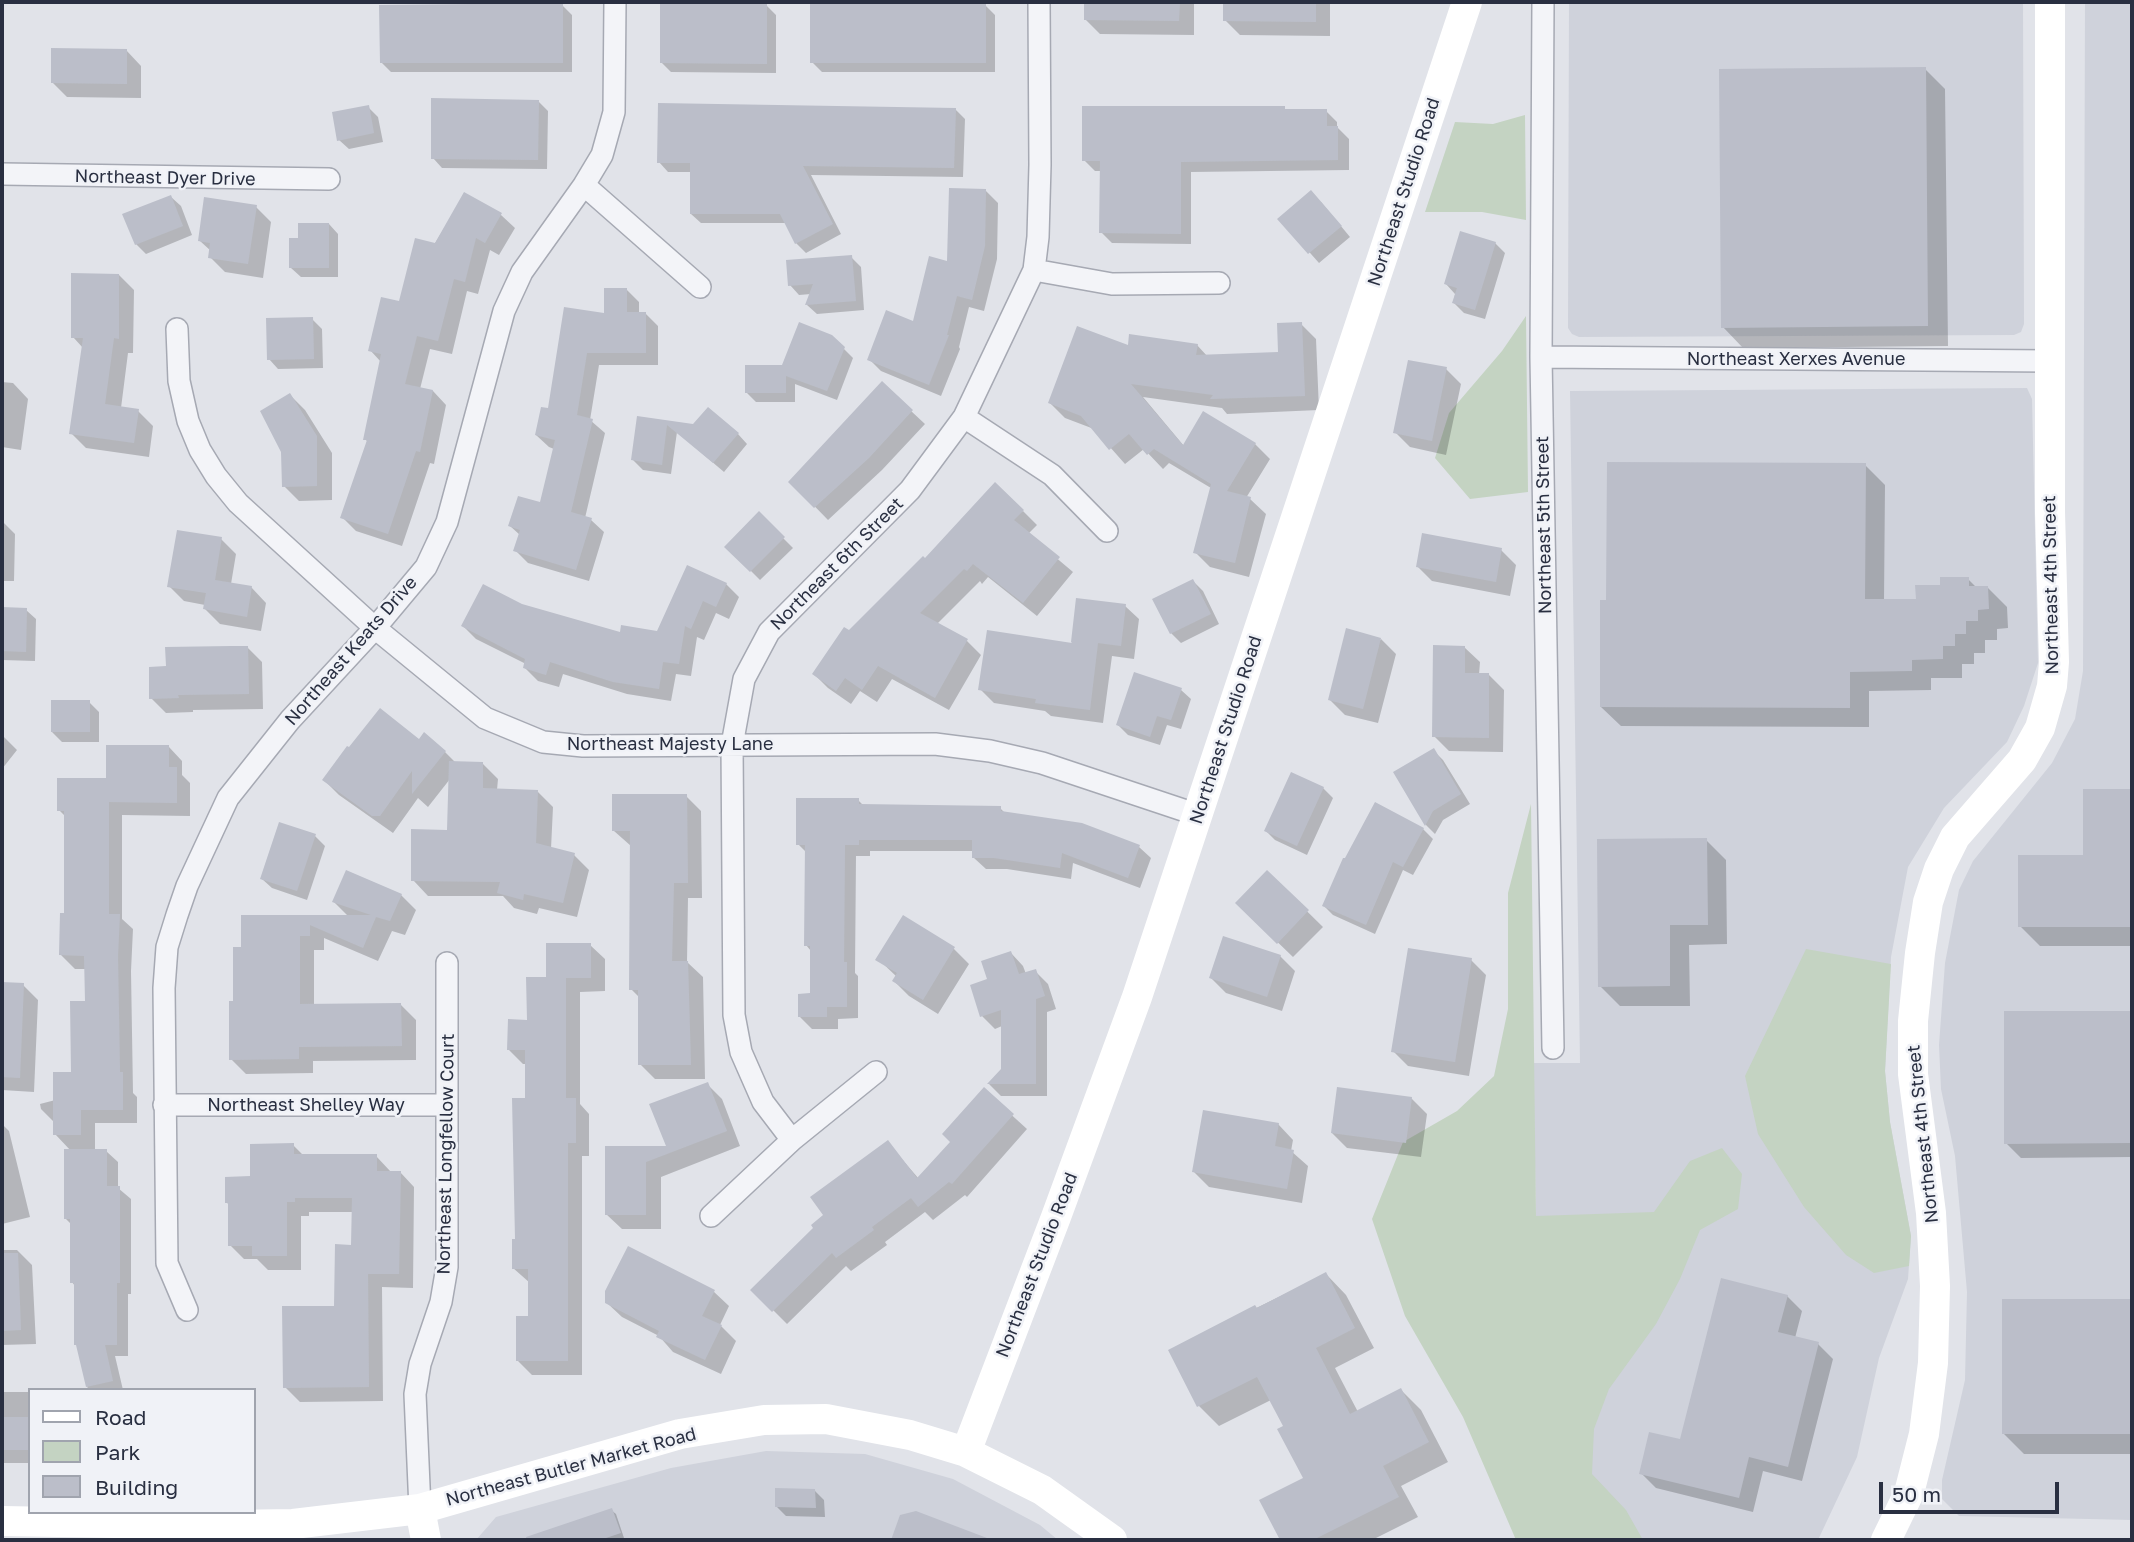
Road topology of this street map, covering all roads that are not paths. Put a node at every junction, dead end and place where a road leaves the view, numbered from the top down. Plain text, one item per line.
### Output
1 (615, 2) edge
2 (1039, 2) edge
3 (1467, 2) edge
4 (1543, 2) edge
5 (2050, 2) edge
6 (2, 174) edge
7 (329, 179) dead end
8 (584, 186) junction
9 (1034, 270) junction
10 (1219, 283) dead end
11 (700, 287) dead end
12 (177, 329) dead end
13 (1541, 357) junction
14 (2050, 361) junction
15 (964, 418) junction
16 (1107, 530) dead end
17 (375, 628) junction
18 (732, 744) junction
19 (1198, 815) junction
20 (447, 962) dead end
21 (1553, 1048) dead end
22 (876, 1072) dead end
23 (164, 1105) junction
24 (447, 1105) junction
25 (792, 1140) junction
26 (711, 1216) dead end
27 (187, 1310) dead end
28 (966, 1452) junction
29 (420, 1509) junction
30 (2, 1521) edge
31 (426, 1540) edge
32 (1112, 1540) edge
33 (1886, 1540) edge

1 - 8 street, Northeast Keats Drive
2 - 9 street, Northeast 6th Street
3 - 19 street, Northeast Studio Road
4 - 13 street, Northeast 5th Street
5 - 14 street, Northeast 4th Street
6 - 7 street, Northeast Dyer Drive
8 - 11 street
8 - 17 street, Northeast Keats Drive
9 - 10 street
9 - 15 street, Northeast 6th Street
12 - 17 street, Northeast Majesty Lane
13 - 14 street, Northeast Xerxes Avenue
13 - 21 street, Northeast 5th Street
14 - 33 street, Northeast 4th Street
15 - 16 street
15 - 18 street, Northeast 6th Street
17 - 18 street, Northeast Majesty Lane
17 - 23 street, Northeast Keats Drive
18 - 19 street, Northeast Majesty Lane
18 - 25 street, Northeast 6th Street
19 - 28 street, Northeast Studio Road
20 - 24 street, Northeast Longfellow Court
22 - 25 street
23 - 24 street, Northeast Shelley Way
23 - 27 street, Northeast Keats Drive
24 - 29 street, Northeast Longfellow Court
25 - 26 street
28 - 29 street, Northeast Butler Market Road
28 - 32 street, Northeast Butler Market Road
29 - 30 street, Northeast Butler Market Road
29 - 31 street

